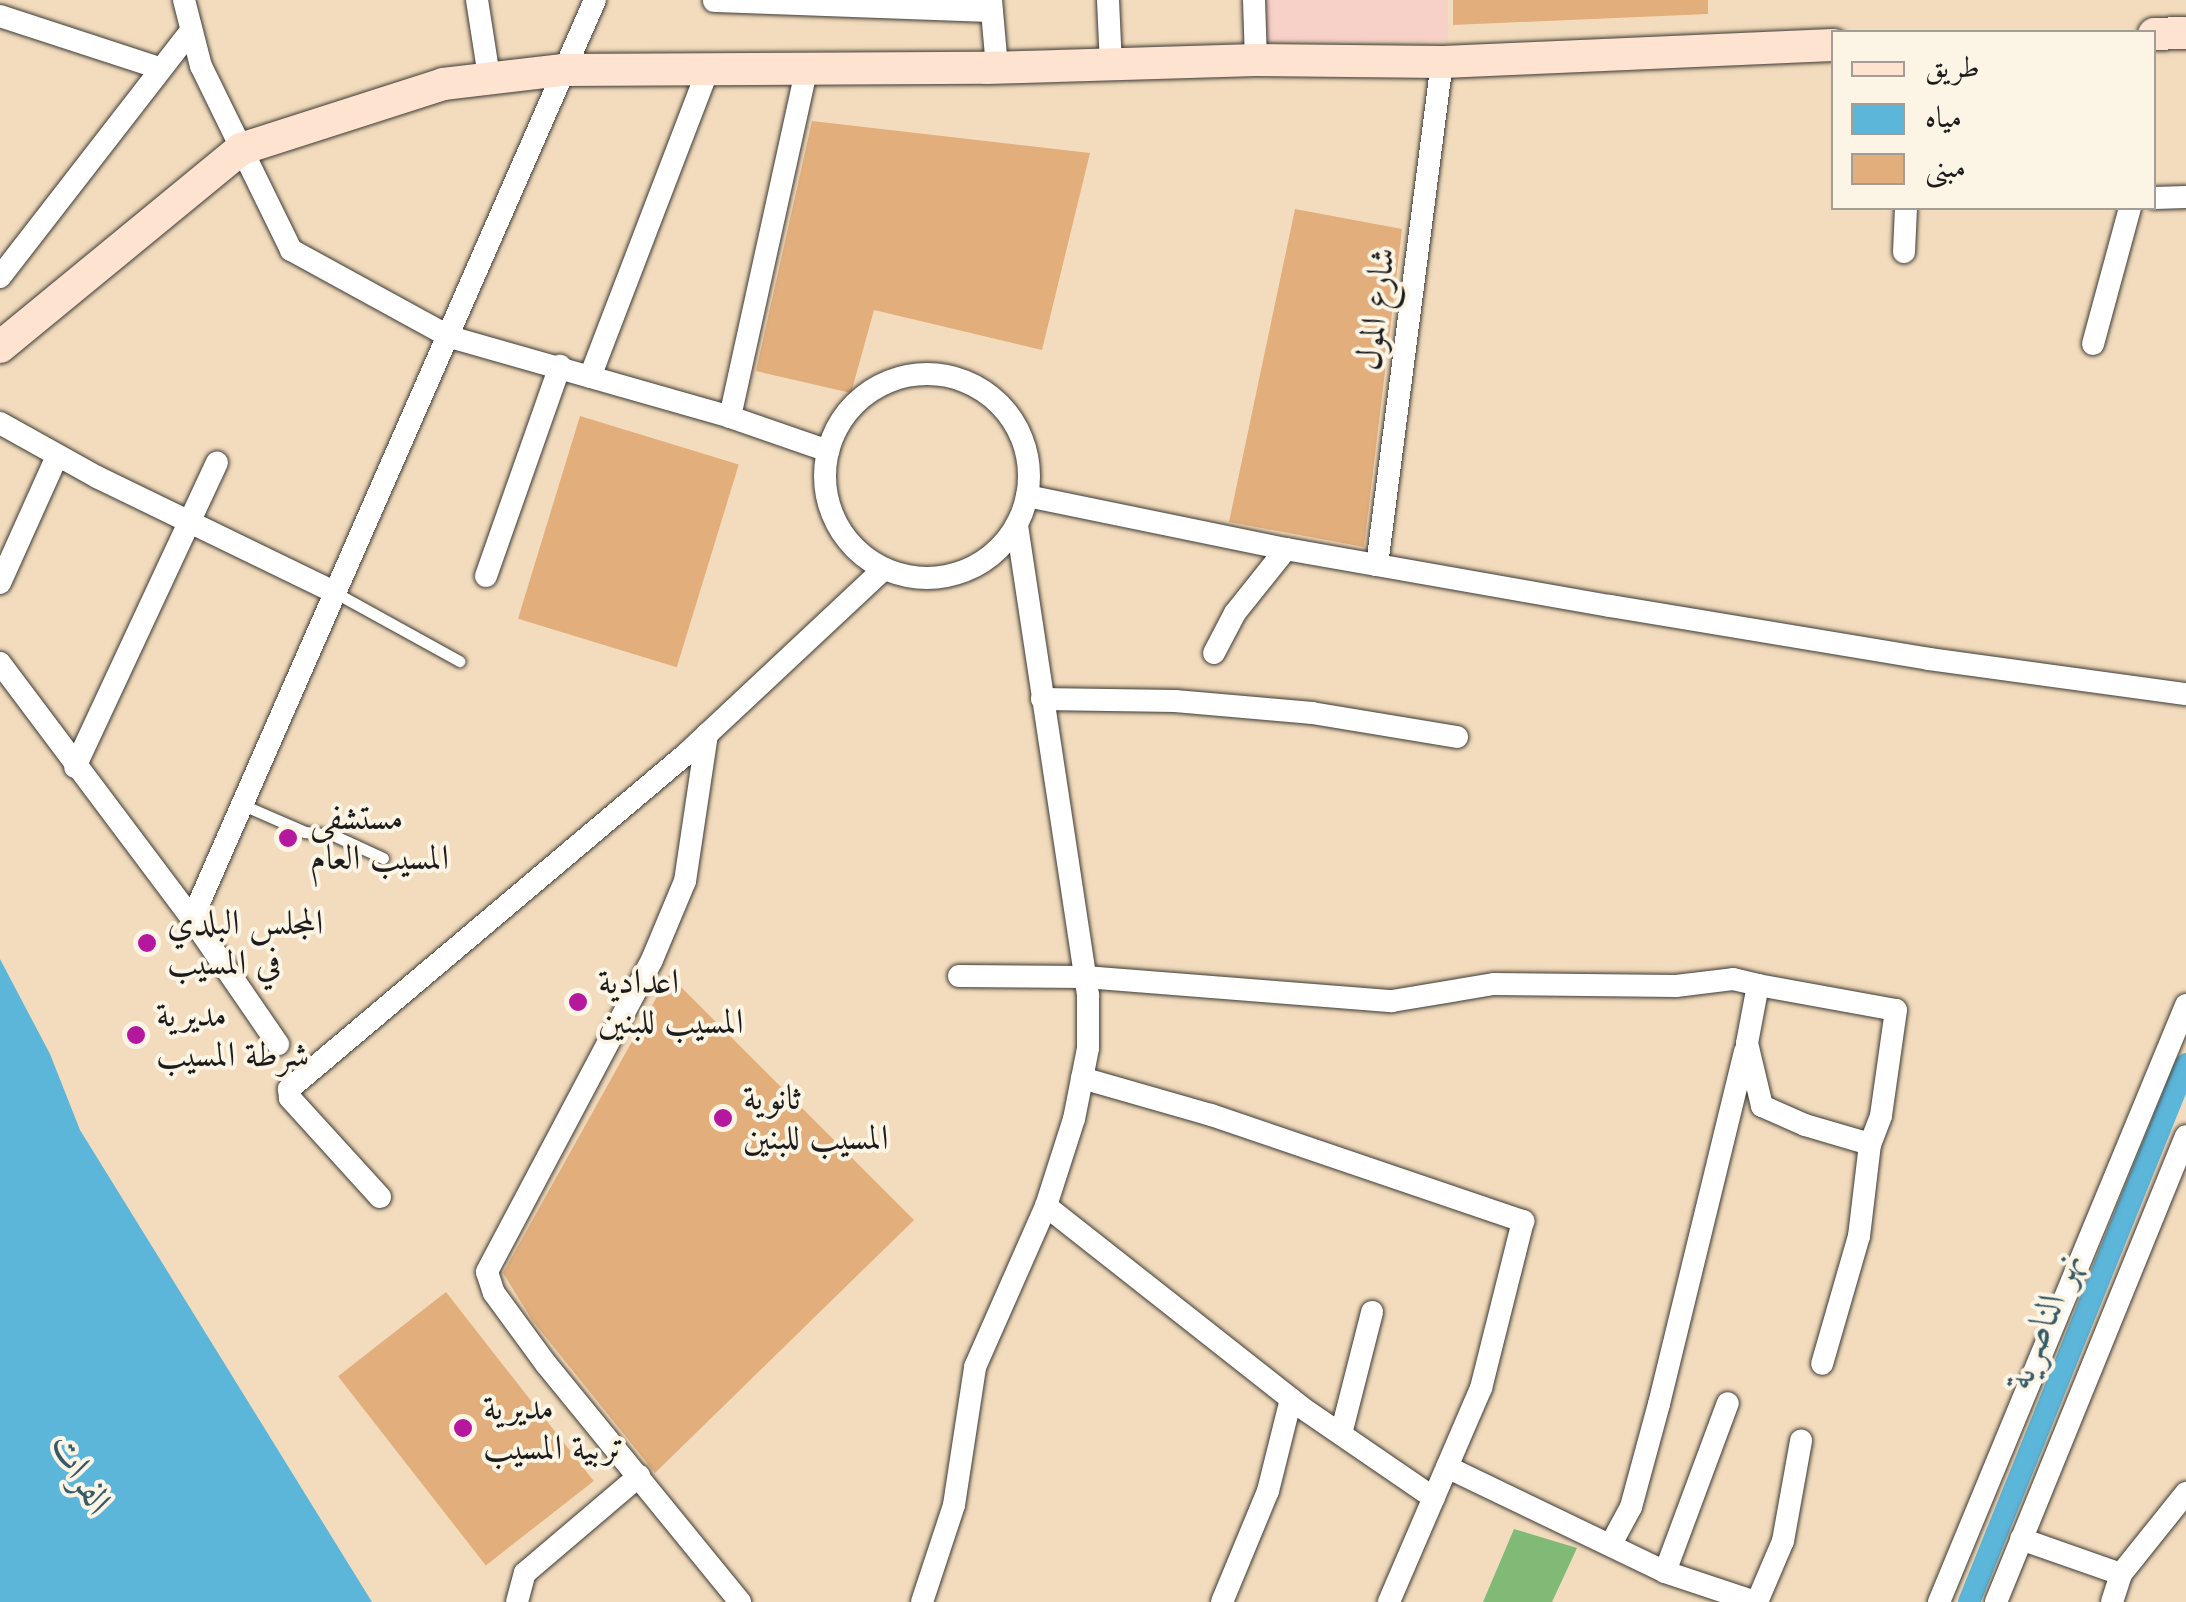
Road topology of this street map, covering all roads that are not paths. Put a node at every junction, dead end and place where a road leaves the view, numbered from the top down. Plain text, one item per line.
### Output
1 (184, 0) edge
2 (478, 0) edge
3 (595, 0) edge
4 (1108, 0) edge
5 (1254, 0) edge
6 (714, 1) edge
7 (804, 2) edge
8 (992, 6) edge
9 (0, 16) edge
10 (190, 32) junction
11 (2186, 33) edge
12 (2156, 34) edge
13 (1831, 44) edge
14 (1256, 60) junction
15 (1442, 62) junction
16 (1111, 65) junction
17 (996, 67) junction
18 (159, 68) junction
19 (709, 68) junction
20 (808, 68) junction
21 (564, 70) junction
22 (489, 77) junction
23 (241, 149) junction
24 (2186, 197) edge
25 (2156, 198) edge
26 (1906, 210) edge
27 (2129, 210) edge
28 (1904, 252) dead end
29 (0, 277) edge
30 (450, 337) junction
31 (2093, 344) dead end
32 (0, 347) edge
33 (560, 366) junction
34 (590, 377) junction
35 (730, 417) junction
36 (0, 423) edge
37 (828, 451) junction
38 (58, 456) junction
39 (217, 462) dead end
40 (1027, 496) junction
41 (186, 520) junction
42 (1017, 524) junction
43 (1286, 549) junction
44 (1377, 565) junction
45 (884, 569) junction
46 (486, 576) dead end
47 (0, 582) edge
48 (336, 593) junction
49 (1214, 653) dead end
50 (459, 661) dead end
51 (0, 663) edge
52 (2186, 694) edge
53 (1042, 699) junction
54 (707, 734) junction
55 (1457, 737) dead end
56 (75, 767) junction
57 (242, 805) junction
58 (383, 858) dead end
59 (192, 920) junction
60 (959, 976) dead end
61 (1085, 977) junction
62 (1758, 985) junction
63 (2186, 1005) edge
64 (1746, 1043) junction
65 (278, 1044) dead end
66 (1082, 1078) junction
67 (2186, 1136) edge
68 (1870, 1144) junction
69 (380, 1197) dead end
70 (1046, 1206) junction
71 (1372, 1312) dead end
72 (1822, 1364) dead end
73 (1291, 1399) junction
74 (1728, 1403) dead end
75 (1341, 1434) junction
76 (1801, 1441) dead end
77 (1447, 1467) junction
78 (639, 1476) junction
79 (2186, 1493) edge
80 (1434, 1498) junction
81 (2021, 1539) junction
82 (1611, 1544) junction
83 (1665, 1572) junction
84 (2120, 1574) junction
85 (1695, 1592) edge
86 (517, 1602) edge
87 (740, 1602) edge
88 (922, 1602) edge
89 (1222, 1602) edge
90 (1389, 1602) edge
91 (1756, 1602) edge
92 (1939, 1602) edge
93 (1996, 1602) edge
94 (2112, 1602) edge

1 - 10 street
2 - 22 street
3 - 21 street
4 - 16 street
5 - 14 street
6 - 7 street
7 - 8 street
8 - 17 street
9 - 18 street
10 - 18 street
10 - 23 street
11 - 12 street
13 - 15 street
14 - 15 street
14 - 16 street
15 - 44 street, شارع المول
16 - 17 street
17 - 20 street
18 - 29 street
19 - 20 street
19 - 21 street
19 - 34 street
20 - 35 street
21 - 22 street
21 - 30 street
22 - 23 street
23 - 30 street
23 - 32 street
24 - 25 street
26 - 28 street
27 - 31 street
30 - 33 street
30 - 48 street
33 - 34 street
33 - 46 street
34 - 35 street
35 - 37 street
36 - 38 street
37 - 40 street
37 - 45 street
38 - 41 street
38 - 47 street
39 - 41 street
40 - 42 street
40 - 43 street
41 - 48 street
41 - 56 street
42 - 45 street
42 - 53 street
43 - 44 street
43 - 49 street
44 - 52 street
45 - 54 street
48 - 50 lane
48 - 57 street
51 - 56 street
53 - 55 street
53 - 61 street
54 - 69 street
54 - 78 street
56 - 59 street
57 - 58 lane
57 - 59 street
59 - 65 street
60 - 61 street
61 - 62 street
61 - 66 street
62 - 64 street
62 - 68 street
63 - 92 street
64 - 68 street
64 - 82 street
66 - 70 street
66 - 77 street
67 - 81 street
68 - 72 street
70 - 73 street
70 - 88 street
71 - 75 street
73 - 75 street
73 - 89 street
74 - 83 street
75 - 80 street
76 - 91 street
77 - 80 street
77 - 82 street
78 - 86 street
78 - 87 street
79 - 84 street
80 - 90 street
81 - 84 street
81 - 93 street
82 - 83 street
83 - 85 street
84 - 94 street
85 - 91 street

